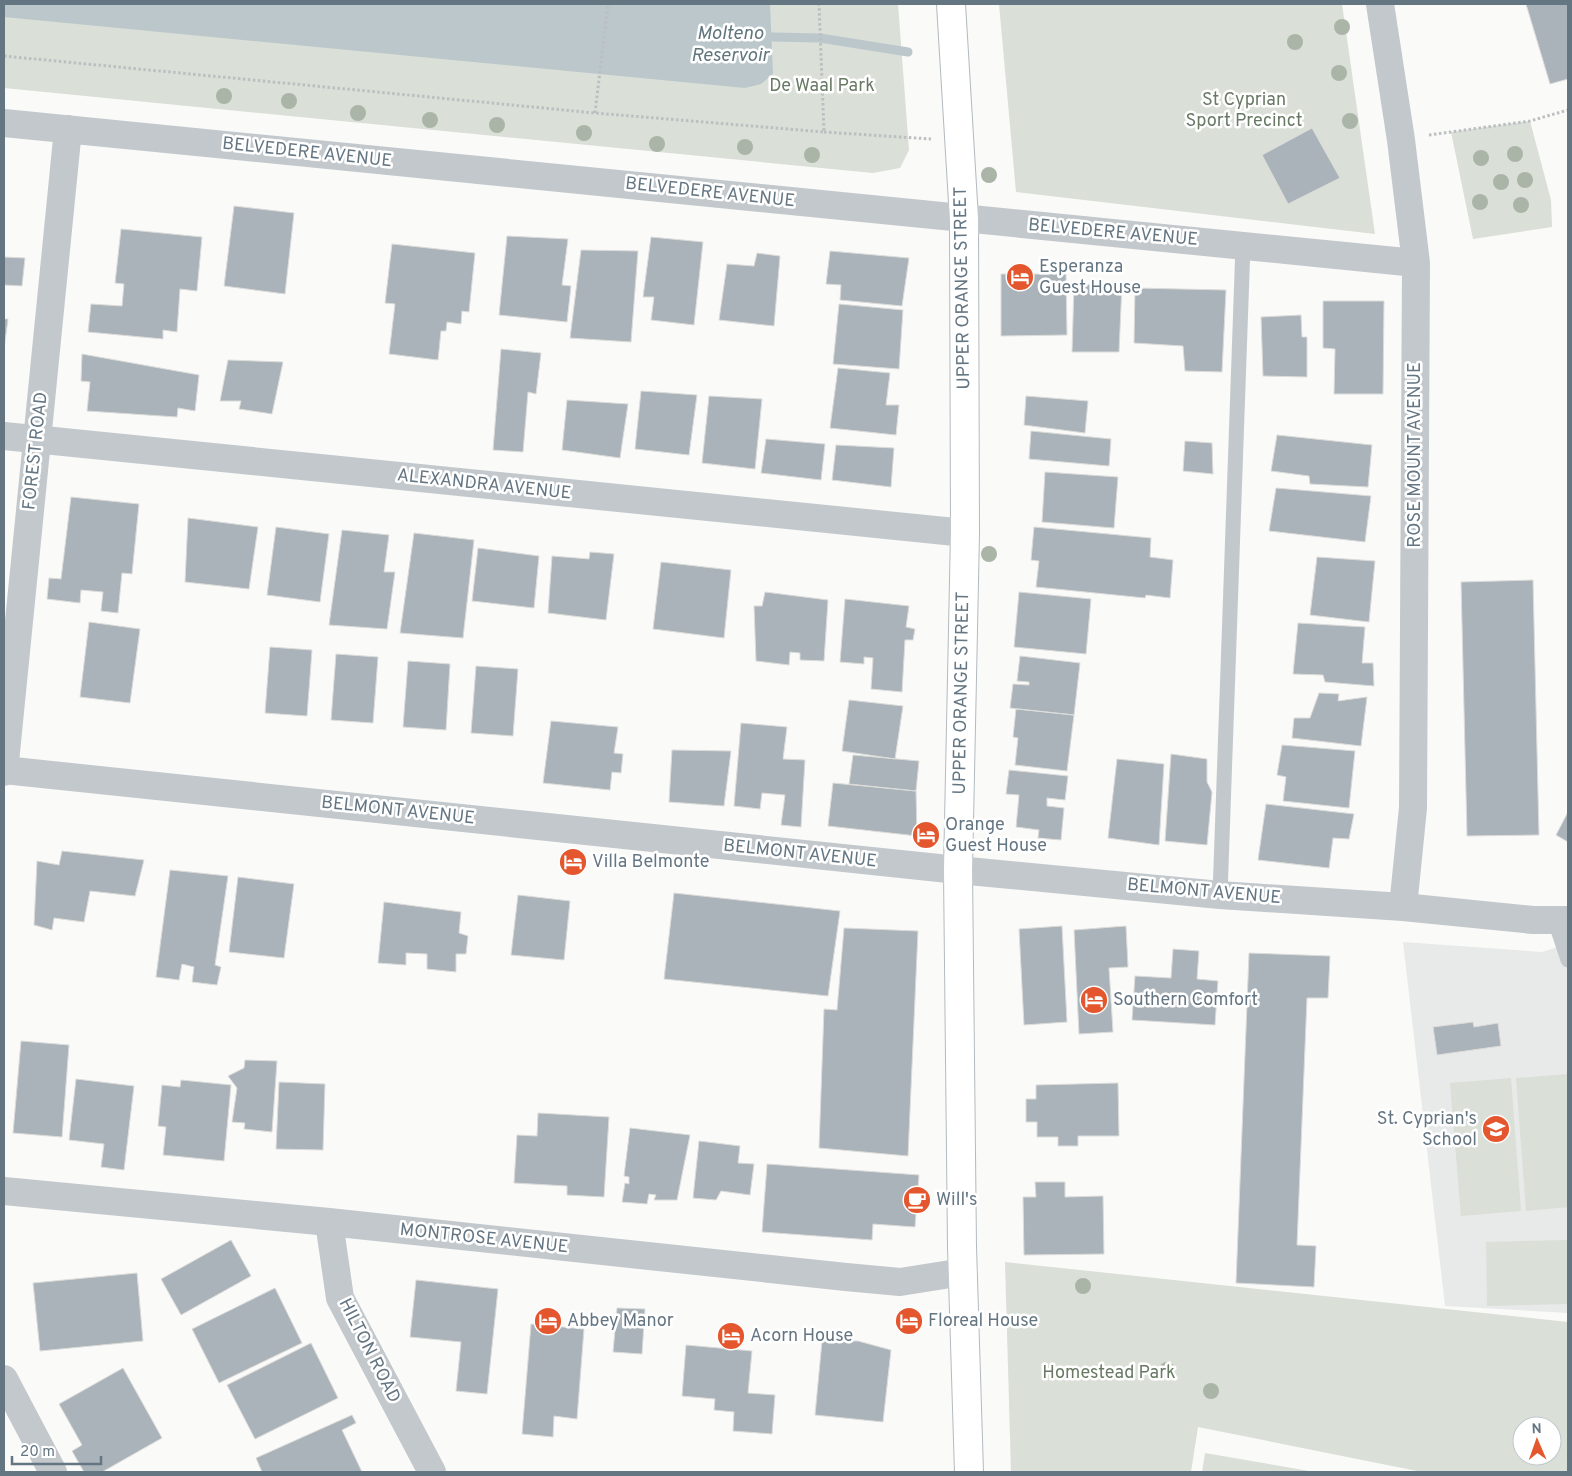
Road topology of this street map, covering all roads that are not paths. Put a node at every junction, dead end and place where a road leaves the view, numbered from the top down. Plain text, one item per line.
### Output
1 (951, 4) edge
2 (1380, 4) edge
3 (4, 123) edge
4 (68, 129) junction
5 (964, 219) junction
6 (1243, 245) junction
7 (1416, 263) junction
8 (4, 436) edge
9 (38, 440) junction
10 (964, 534) junction
11 (4, 771) edge
12 (958, 870) junction
13 (1220, 895) junction
14 (1403, 907) junction
15 (1562, 920) edge
16 (1568, 960) edge
17 (4, 1191) edge
18 (329, 1222) junction
19 (963, 1272) junction
20 (4, 1379) edge
21 (53, 1472) edge
22 (432, 1472) edge
23 (969, 1472) edge

1 - 5 street, UPPER ORANGE STREET
2 - 7 street, ROSE MOUNT AVENUE
3 - 4 street, BELVEDERE AVENUE
4 - 5 street, BELVEDERE AVENUE
4 - 9 street, FOREST ROAD
5 - 6 street, BELVEDERE AVENUE
5 - 10 street, UPPER ORANGE STREET
6 - 7 street, BELVEDERE AVENUE
6 - 13 lane
7 - 14 street, ROSE MOUNT AVENUE
8 - 9 street, ALEXANDRA AVENUE
9 - 10 street, ALEXANDRA AVENUE
9 - 11 street, FOREST ROAD
10 - 12 street, UPPER ORANGE STREET
11 - 12 street, BELMONT AVENUE
12 - 13 street, BELMONT AVENUE
12 - 19 street, UPPER ORANGE STREET
13 - 14 street, BELMONT AVENUE
14 - 15 street, BELMONT AVENUE
15 - 16 lane
17 - 18 street, MONTROSE AVENUE
18 - 19 street, MONTROSE AVENUE
18 - 22 street, HILTON ROAD
19 - 23 street, UPPER ORANGE STREET
20 - 21 street

